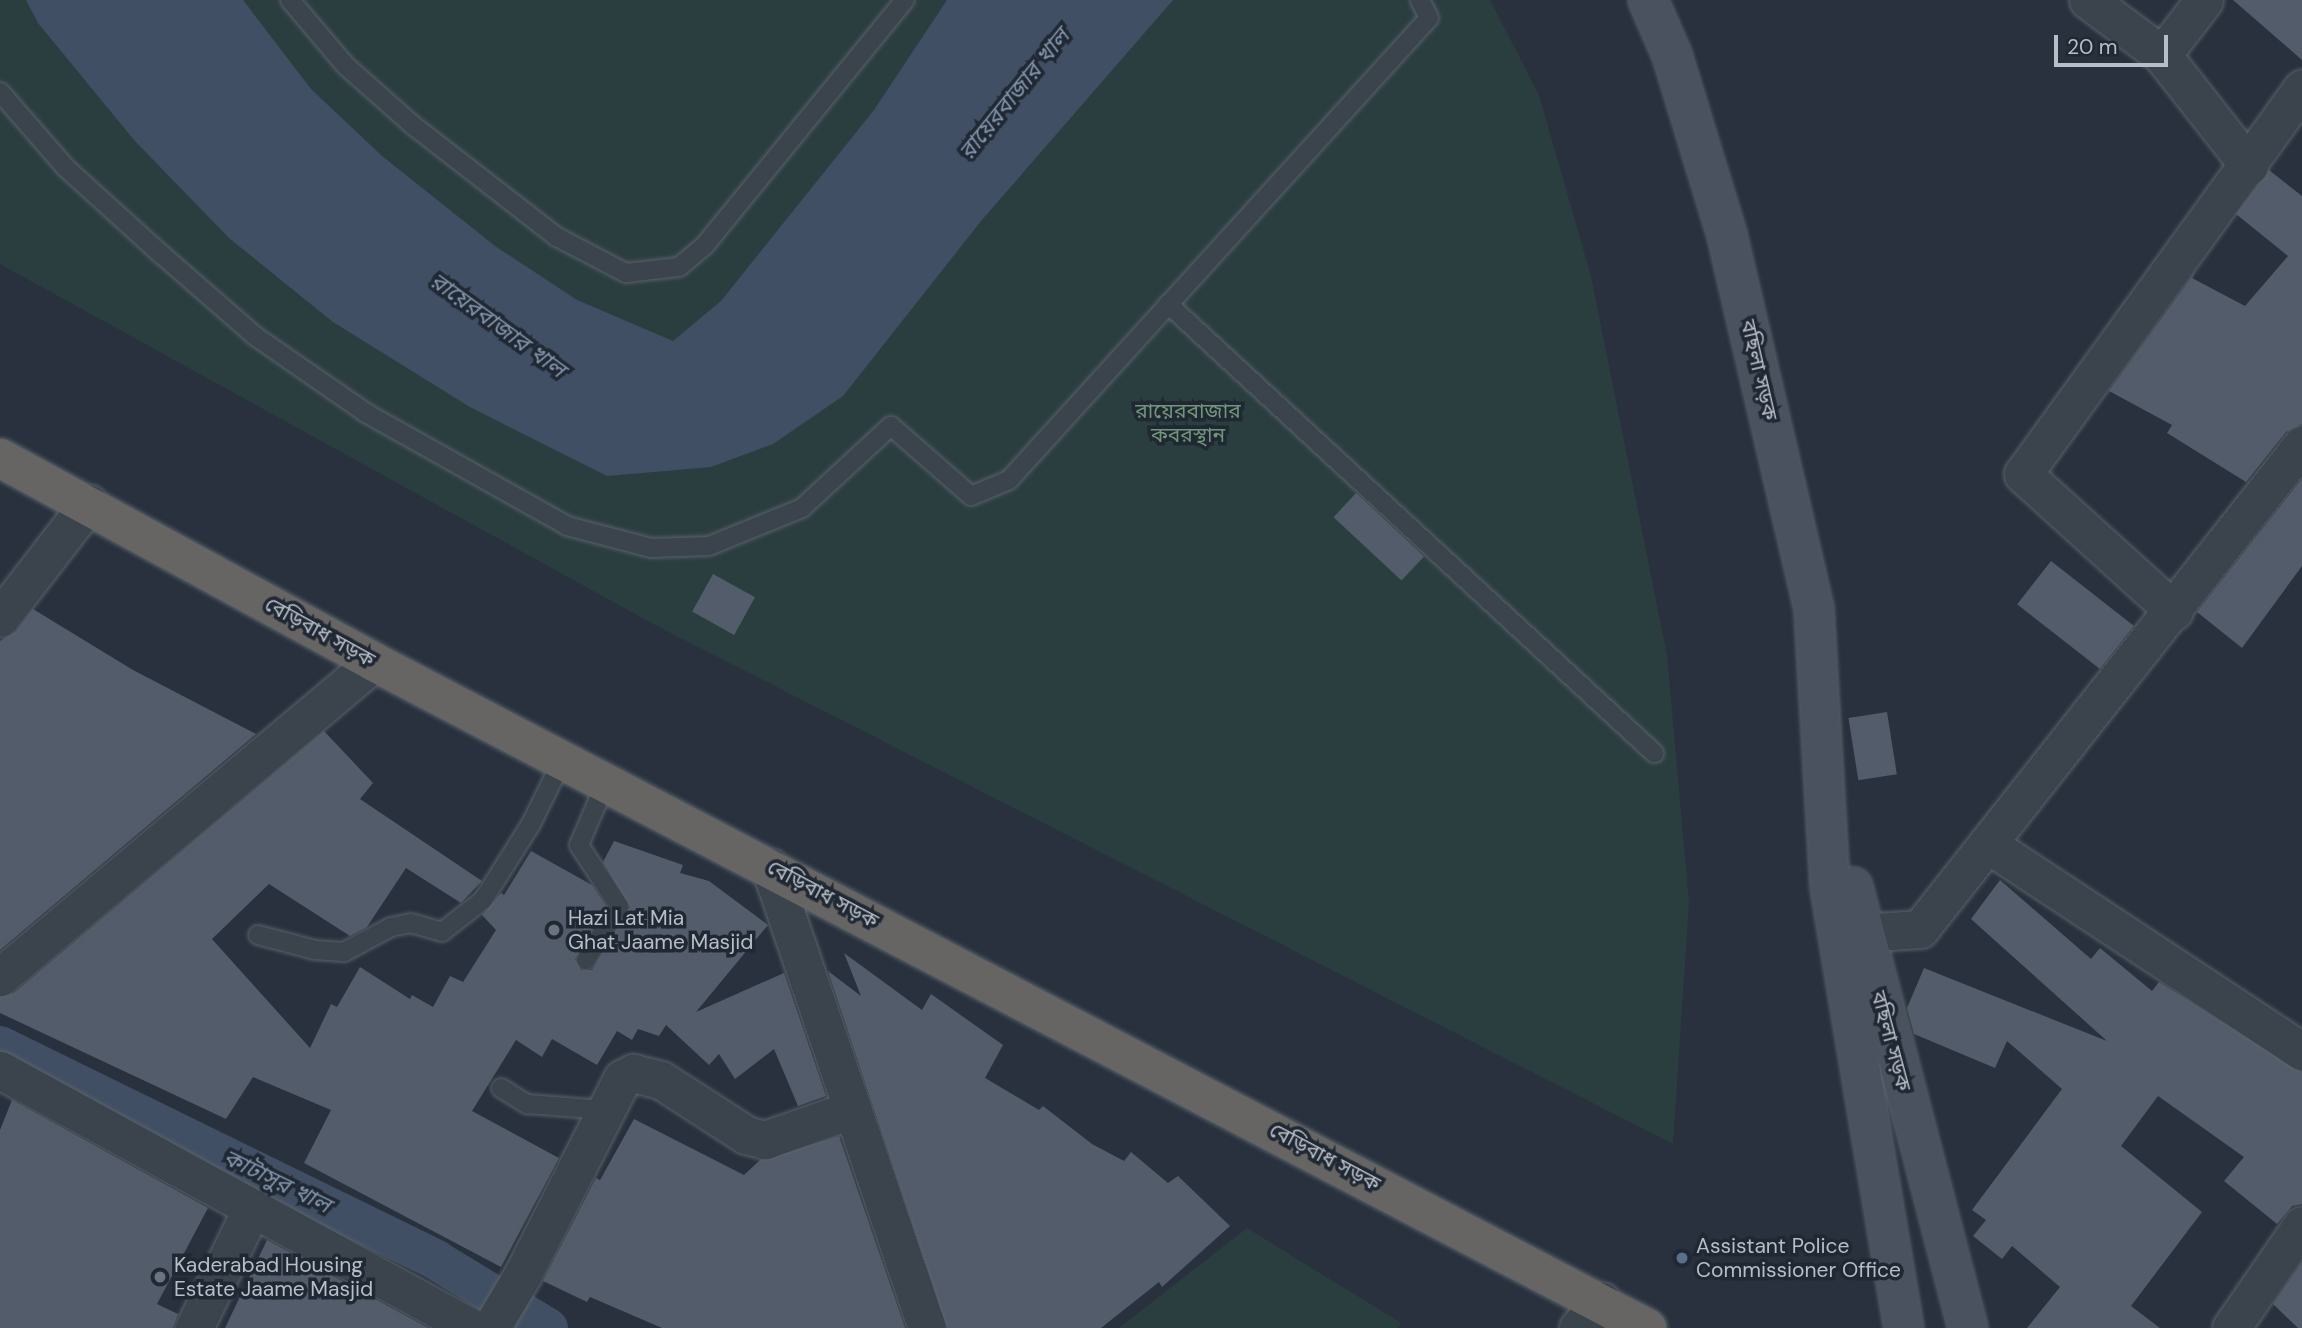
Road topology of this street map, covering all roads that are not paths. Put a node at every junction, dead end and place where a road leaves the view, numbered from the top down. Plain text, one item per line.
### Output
1 (290, 0) edge
2 (905, 0) edge
3 (1420, 0) edge
4 (1648, 0) edge
5 (2088, 0) edge
6 (2204, 0) edge
7 (2162, 55) junction
8 (2302, 88) edge
9 (0, 92) edge
10 (2249, 166) junction
11 (1168, 304) junction
12 (2302, 445) edge
13 (0, 458) edge
14 (89, 503) junction
15 (2174, 611) junction
16 (0, 618) edge
17 (374, 662) junction
18 (1825, 751) junction
19 (1654, 753) dead end
20 (563, 759) junction
21 (606, 782) junction
22 (1989, 845) junction
23 (770, 866) junction
24 (1862, 933) junction
25 (258, 935) dead end
26 (586, 960) dead end
27 (0, 977) edge
28 (2302, 1052) edge
29 (1, 1074) edge
30 (501, 1088) dead end
31 (853, 1109) junction
32 (605, 1110) junction
33 (251, 1210) junction
34 (2302, 1226) edge
35 (1590, 1315) edge
36 (194, 1328) edge
37 (472, 1328) edge
38 (491, 1328) edge
39 (927, 1328) edge
40 (1647, 1328) edge
41 (1904, 1328) edge
42 (1968, 1328) edge
43 (2231, 1328) edge

1 - 2 lane
3 - 11 lane
4 - 18 main road, বছিলা সড়ক
5 - 7 street
6 - 7 street
7 - 10 street
8 - 10 street
9 - 11 lane
10 - 15 street
11 - 19 lane
12 - 15 street
13 - 14 highway, বেড়িবাধ সড়ক
14 - 16 street
14 - 17 highway, বেড়িবাধ সড়ক
15 - 22 street
17 - 20 highway, বেড়িবাধ সড়ক
17 - 27 street
18 - 24 main road, বছিলা সড়ক
18 - 41 main road, বছিলা সড়ক
20 - 21 highway, বেড়িবাধ সড়ক
20 - 25 lane
21 - 23 highway, বেড়িবাধ সড়ক
21 - 26 lane
22 - 24 street
22 - 28 street
23 - 31 street
23 - 35 highway, বেড়িবাধ সড়ক
24 - 42 main road, বছিলা সড়ক
29 - 33 street
30 - 32 lane
31 - 32 street
31 - 39 street
32 - 38 street
33 - 36 street
33 - 37 street
34 - 43 street
35 - 40 highway, বেড়িবাধ সড়ক

